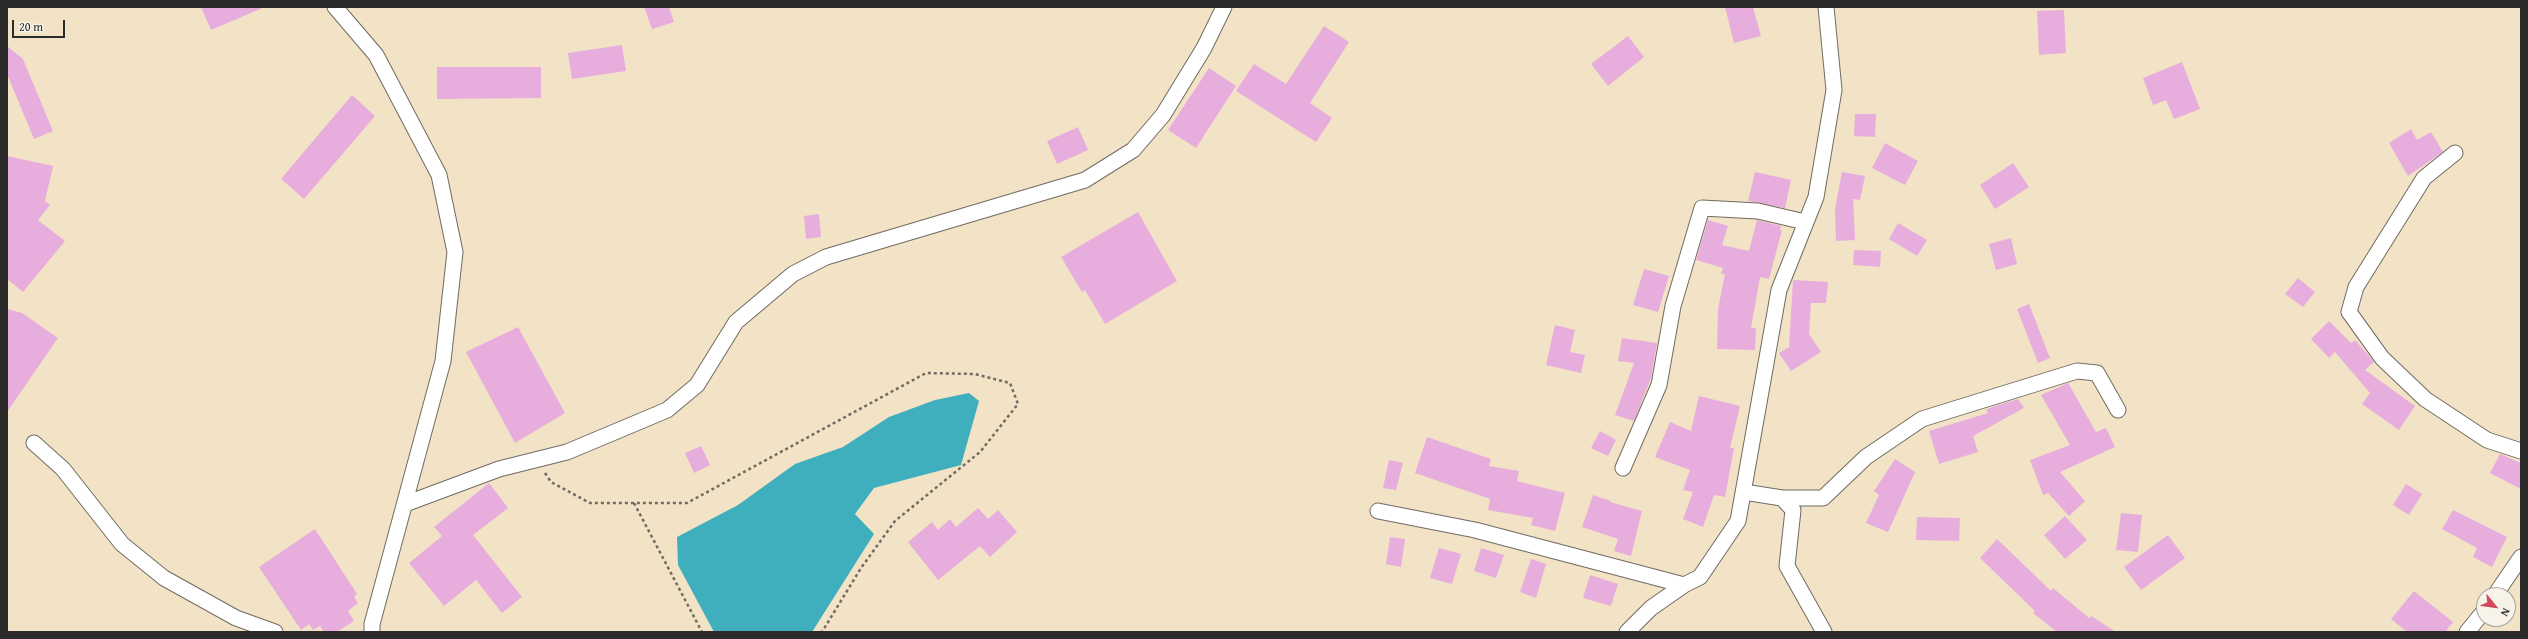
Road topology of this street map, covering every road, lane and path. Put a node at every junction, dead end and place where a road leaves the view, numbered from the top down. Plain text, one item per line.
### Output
1 (336, 7) edge
2 (1224, 7) edge
3 (1826, 7) edge
4 (2454, 153) dead end
5 (1805, 222) junction
6 (2118, 410) dead end
7 (34, 443) dead end
8 (2521, 451) edge
9 (535, 460) junction
10 (1623, 468) dead end
11 (1744, 492) junction
12 (1782, 498) junction
13 (634, 503) junction
14 (404, 504) junction
15 (1378, 511) dead end
16 (2521, 557) edge
17 (1684, 585) junction
18 (2500, 587) edge
19 (236, 618) junction
20 (2476, 621) edge
21 (244, 632) edge
22 (275, 632) edge
23 (372, 632) edge
24 (702, 632) edge
25 (822, 632) edge
26 (1627, 632) edge
27 (1824, 632) edge
28 (2467, 632) edge

1 - 14 street
2 - 9 street
3 - 5 street
4 - 8 street
5 - 10 street
5 - 11 street
6 - 12 street
7 - 19 street
9 - 13 path
9 - 14 street
11 - 12 street
11 - 17 street
12 - 27 street
13 - 24 path
13 - 25 path
14 - 23 street
15 - 17 street
16 - 18 street
17 - 26 street
19 - 21 street
19 - 22 street
20 - 28 street

